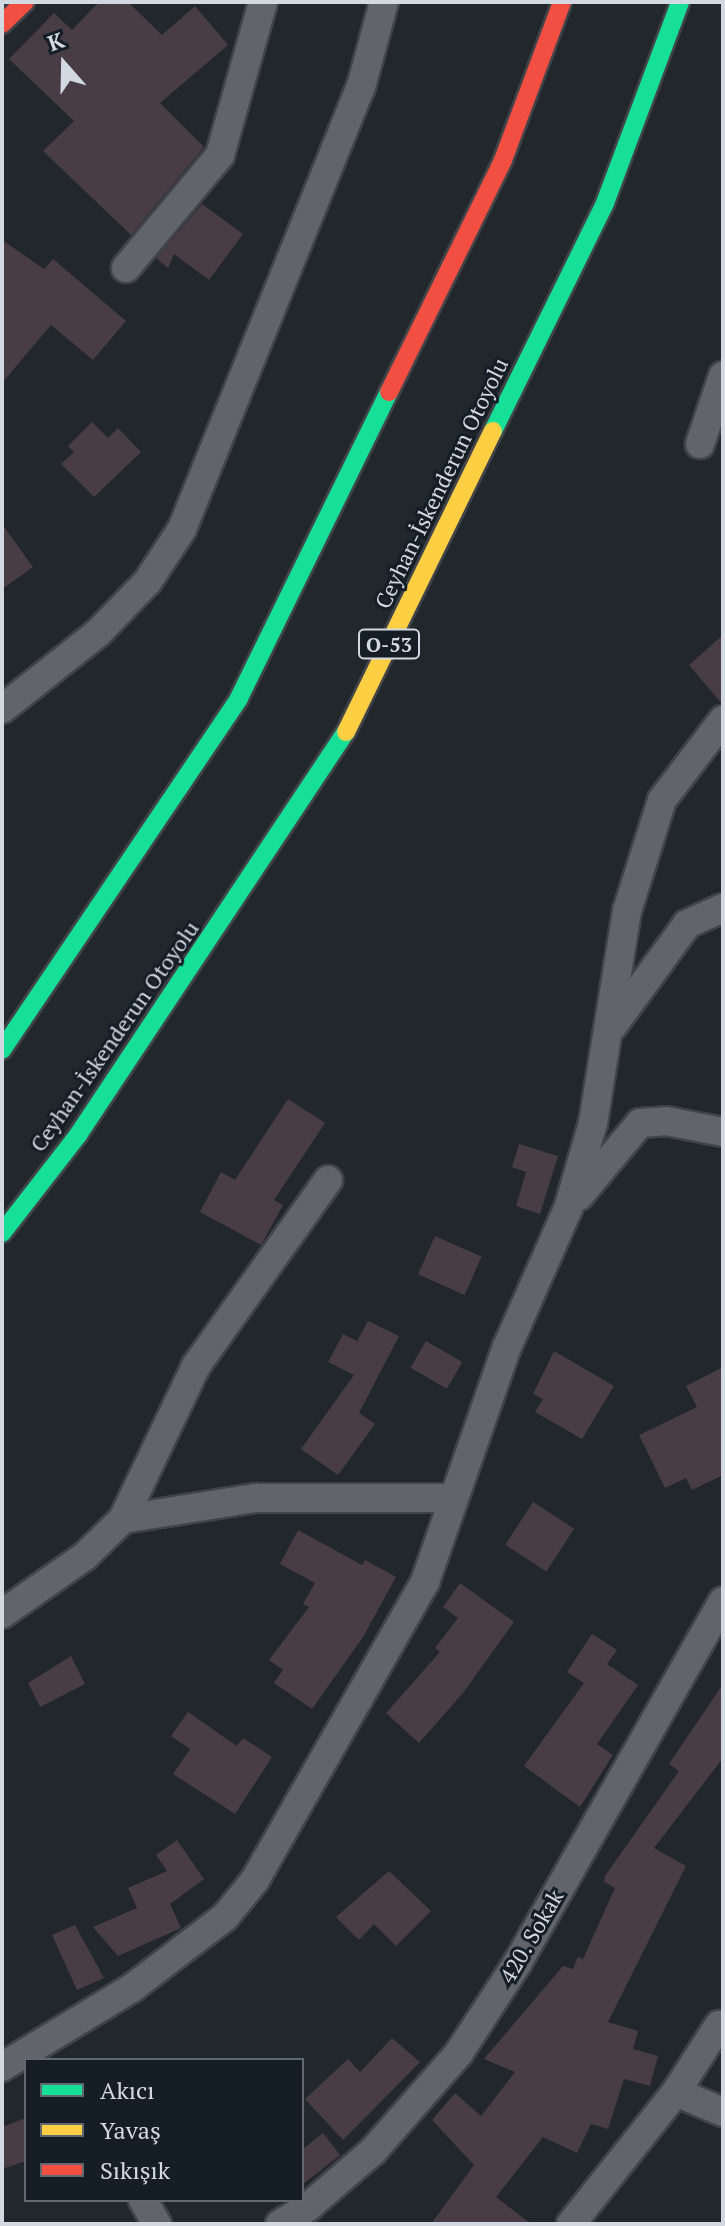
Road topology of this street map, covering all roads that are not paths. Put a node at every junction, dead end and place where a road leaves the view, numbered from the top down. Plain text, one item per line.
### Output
1 (25, 2) edge
2 (263, 2) edge
3 (384, 2) edge
4 (562, 2) edge
5 (680, 2) edge
6 (2, 24) edge
7 (126, 268) dead end
8 (723, 376) edge
9 (700, 444) dead end
10 (2, 709) edge
11 (723, 720) edge
12 (723, 908) edge
13 (608, 1033) junction
14 (2, 1050) edge
15 (723, 1132) edge
16 (328, 1180) dead end
17 (568, 1209) junction
18 (2, 1233) edge
19 (454, 1498) junction
20 (123, 1519) junction
21 (723, 1601) edge
22 (2, 1614) edge
23 (719, 2025) dead end
24 (57, 2050) edge
25 (31, 2058) edge
26 (24, 2060) edge
27 (2, 2067) edge
28 (676, 2092) junction
29 (723, 2112) edge
30 (144, 2202) edge
31 (157, 2224) edge
32 (280, 2224) edge
33 (571, 2224) edge

1 - 6 main road
2 - 7 street
3 - 10 street
4 - 14 main road
5 - 18 main road, Ceyhan-İskenderun Otoyolu / O-53
8 - 9 street
11 - 13 street
12 - 13 street
13 - 17 street
15 - 17 street
16 - 20 street
17 - 19 street
19 - 20 street
19 - 24 street
20 - 22 street
21 - 32 street, 420. Sokak
23 - 28 street
24 - 25 street
26 - 27 street
28 - 29 street
28 - 33 street
30 - 31 street

